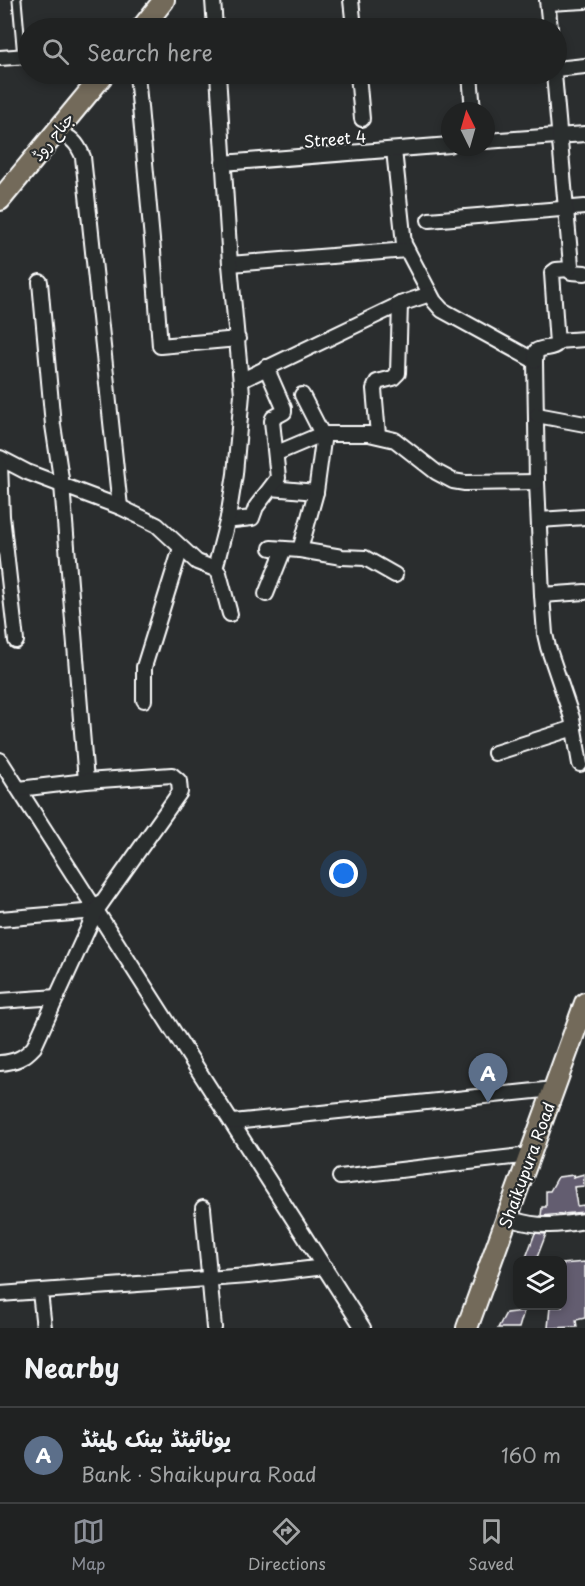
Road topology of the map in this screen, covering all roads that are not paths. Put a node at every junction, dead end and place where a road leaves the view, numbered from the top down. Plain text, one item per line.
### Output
1 (17, 0) edge
2 (164, 0) edge
3 (213, 0) edge
4 (351, 0) edge
5 (547, 1) edge
6 (585, 1) edge
7 (20, 18) edge
8 (150, 18) edge
9 (214, 18) edge
10 (353, 18) edge
11 (549, 18) edge
12 (18, 57) edge
13 (0, 58) edge
14 (585, 66) edge
15 (567, 68) edge
16 (95, 84) edge
17 (138, 84) edge
18 (219, 84) edge
19 (359, 84) edge
20 (471, 84) edge
21 (555, 84) edge
22 (472, 102) edge
23 (362, 119) dead end
24 (55, 131) junction
25 (585, 134) edge
26 (560, 136) junction
27 (495, 140) edge
28 (441, 146) edge
29 (394, 150) junction
30 (223, 164) junction
31 (0, 200) edge
32 (585, 207) edge
33 (566, 208) junction
34 (429, 220) dead end
35 (407, 250) junction
36 (230, 264) junction
37 (569, 269) junction
38 (585, 273) edge
39 (40, 282) dead end
40 (430, 294) junction
41 (400, 304) junction
42 (238, 339) junction
43 (585, 339) edge
44 (557, 341) junction
45 (535, 361) junction
46 (266, 367) junction
47 (242, 380) junction
48 (302, 395) dead end
49 (537, 415) junction
50 (585, 424) edge
51 (322, 434) junction
52 (378, 435) junction
53 (277, 453) junction
54 (0, 458) edge
55 (0, 464) edge
56 (537, 482) junction
57 (62, 485) junction
58 (271, 488) junction
59 (316, 492) junction
60 (120, 507) junction
61 (585, 517) edge
62 (228, 518) junction
63 (539, 519) junction
64 (181, 548) junction
65 (300, 550) junction
66 (215, 568) junction
67 (395, 575) dead end
68 (585, 592) edge
69 (266, 594) dead end
70 (542, 595) junction
71 (230, 614) dead end
72 (16, 641) dead end
73 (144, 700) dead end
74 (574, 728) junction
75 (495, 753) dead end
76 (0, 760) edge
77 (580, 764) dead end
78 (86, 781) junction
79 (0, 786) edge
80 (17, 786) junction
81 (96, 911) junction
82 (0, 919) edge
83 (57, 997) junction
84 (0, 1001) edge
85 (585, 1003) edge
86 (585, 1031) edge
87 (0, 1064) edge
88 (554, 1089) junction
89 (233, 1122) junction
90 (530, 1155) junction
91 (340, 1177) dead end
92 (203, 1208) dead end
93 (515, 1220) junction
94 (585, 1221) edge
95 (325, 1267) junction
96 (211, 1279) junction
97 (40, 1292) junction
98 (0, 1294) edge
99 (44, 1328) edge
100 (214, 1328) edge
101 (363, 1328) edge
102 (467, 1328) edge
103 (477, 1328) edge

1 - 7 lane
2 - 8 main road
3 - 9 street
4 - 10 street
5 - 6 street
5 - 11 street
12 - 13 street
14 - 15 street
16 - 24 main road, جناح روڈ
17 - 42 street
18 - 30 street
19 - 23 street
20 - 22 street
21 - 26 street
24 - 31 main road, جناح روڈ
24 - 60 street
25 - 26 street
26 - 27 street
26 - 33 street
28 - 29 street, Street 4
29 - 30 street, Street 4
29 - 35 street
30 - 36 street
32 - 33 street
33 - 34 street
33 - 37 street
35 - 36 street
35 - 40 street
36 - 42 street
37 - 38 street
37 - 44 street
39 - 57 street
40 - 41 street
40 - 45 street
41 - 46 street
41 - 52 street
42 - 47 street
43 - 44 street
44 - 45 street
45 - 49 street
46 - 47 street
46 - 53 street
47 - 62 street
48 - 51 street
49 - 50 street
49 - 56 street
51 - 52 street
51 - 53 street
51 - 59 street
52 - 56 street
53 - 58 street
54 - 57 street
55 - 72 street
56 - 63 street
57 - 60 street
57 - 78 street
58 - 59 street
58 - 62 street
59 - 65 street
60 - 64 street
61 - 63 street
62 - 66 street
63 - 70 street
64 - 66 street
64 - 73 street
65 - 67 street
65 - 69 street
66 - 71 street
68 - 70 street
70 - 74 street
74 - 75 street
74 - 77 street
76 - 80 street
78 - 80 street
78 - 81 street
79 - 80 street
80 - 81 street
81 - 82 street
81 - 83 street
81 - 89 street
83 - 84 street
83 - 87 street
85 - 88 main road, Shaikupura Road
86 - 93 main road, Shaikupura Road
88 - 89 street
88 - 90 main road, Shaikupura Road
89 - 95 street
90 - 91 street
90 - 102 main road, Shaikupura Road
92 - 96 street
93 - 94 street
93 - 103 main road, Shaikupura Road
95 - 96 street
95 - 101 street
96 - 97 street
96 - 100 street
97 - 98 street
97 - 99 street

